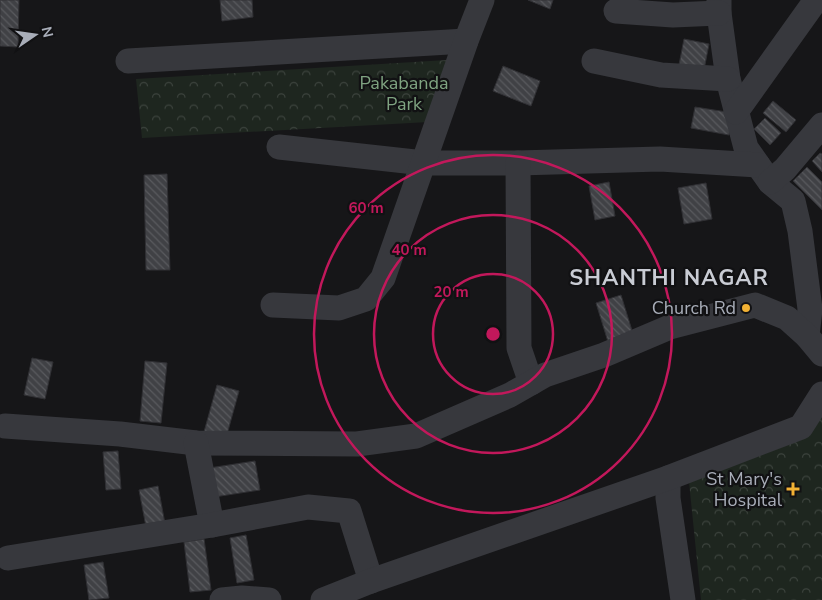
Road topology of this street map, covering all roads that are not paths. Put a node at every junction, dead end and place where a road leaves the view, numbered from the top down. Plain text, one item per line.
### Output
1 (482, 0) edge
2 (816, 0) edge
3 (719, 6) edge
4 (616, 11) dead end
5 (466, 41) junction
6 (128, 61) dead end
7 (594, 62) dead end
8 (728, 79) junction
9 (736, 112) junction
10 (822, 125) edge
11 (278, 147) dead end
12 (424, 163) junction
13 (518, 163) junction
14 (764, 173) junction
15 (273, 305) dead end
16 (815, 345) edge
17 (531, 383) junction
18 (822, 394) edge
19 (4, 426) dead end
20 (196, 443) junction
21 (668, 478) junction
22 (212, 525) junction
23 (8, 558) dead end
24 (371, 581) junction
25 (222, 600) edge
26 (269, 600) edge
27 (323, 600) edge
28 (683, 600) edge

1 - 5 street
2 - 9 street
3 - 4 street
3 - 8 street
5 - 6 street
5 - 12 street
7 - 8 street
8 - 9 street
9 - 14 street
10 - 14 street
11 - 12 street
12 - 13 street
12 - 15 street
13 - 14 street
13 - 17 street
14 - 16 street
16 - 17 street
17 - 20 street
18 - 21 street
19 - 20 street
20 - 22 street
21 - 24 street
21 - 28 street
22 - 23 street
22 - 24 street
24 - 27 street
25 - 26 street

